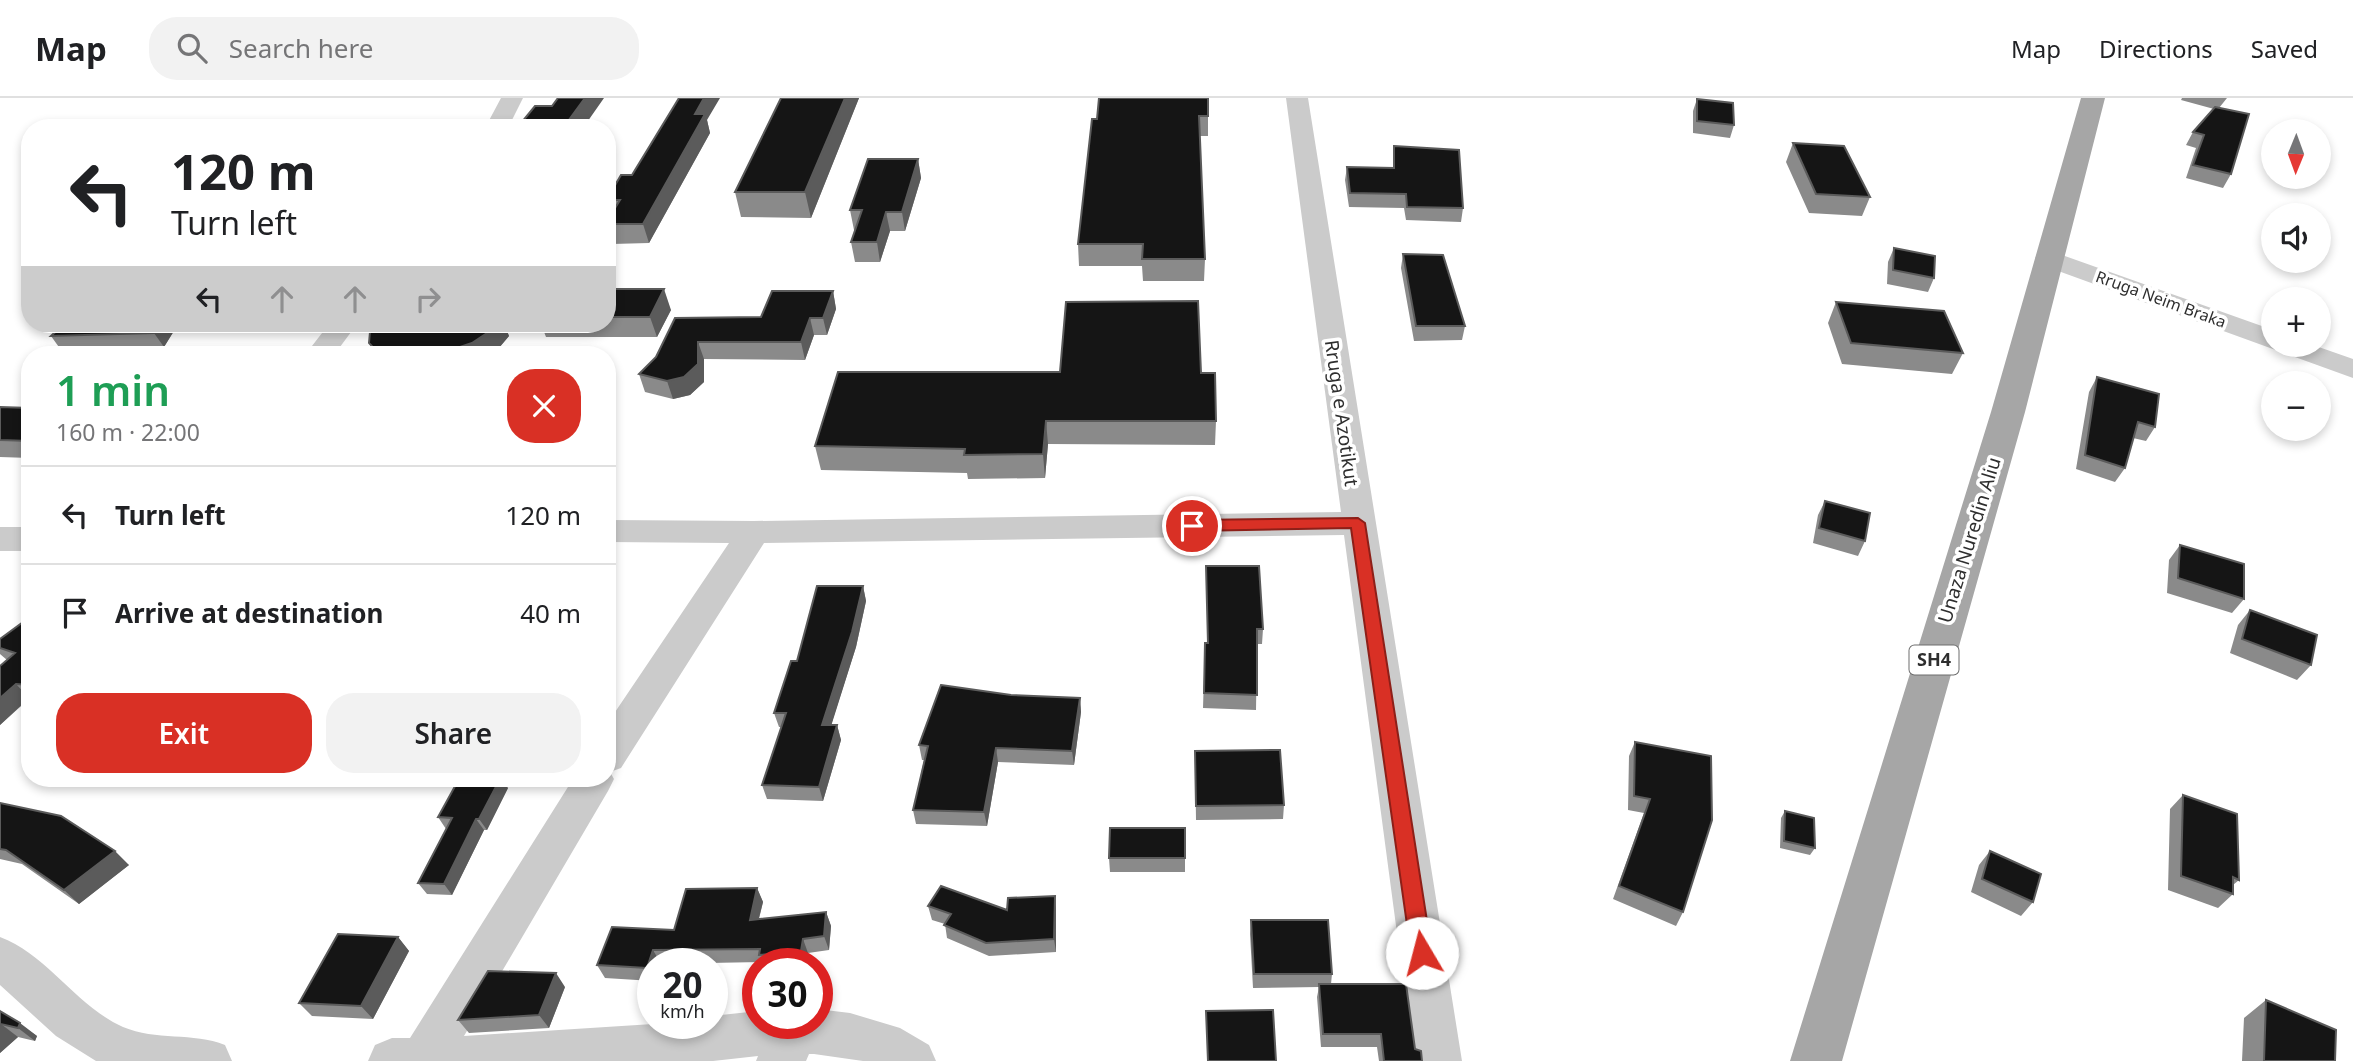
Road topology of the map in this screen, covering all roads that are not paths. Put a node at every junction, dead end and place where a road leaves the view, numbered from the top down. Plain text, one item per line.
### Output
1 (512, 98) edge
2 (1297, 98) edge
3 (2093, 98) edge
4 (501, 119) edge
5 (2048, 258) junction
6 (2261, 336) edge
7 (2320, 357) edge
8 (2353, 369) edge
9 (1358, 523) junction
10 (616, 531) edge
11 (754, 532) junction
12 (0, 539) edge
13 (21, 539) edge
14 (616, 743) edge
15 (589, 787) edge
16 (0, 958) edge
17 (789, 1046) edge
18 (121, 1057) edge
19 (423, 1060) edge
20 (208, 1061) edge
21 (392, 1061) edge
22 (912, 1061) edge
23 (1438, 1061) edge
24 (1816, 1061) edge

1 - 4 street
2 - 9 street, Rruga e Azotikut
3 - 5 main road, Unaza Nuredin Aliu / SH4
5 - 6 street, Rruga Neim Braka
5 - 24 main road, Unaza Nuredin Aliu / SH4
7 - 8 street
9 - 11 street
9 - 23 street, Rruga e Azotikut
10 - 11 street
11 - 14 street
12 - 13 street
15 - 19 street
16 - 18 street
17 - 19 street
17 - 22 street
18 - 20 street
19 - 21 street

